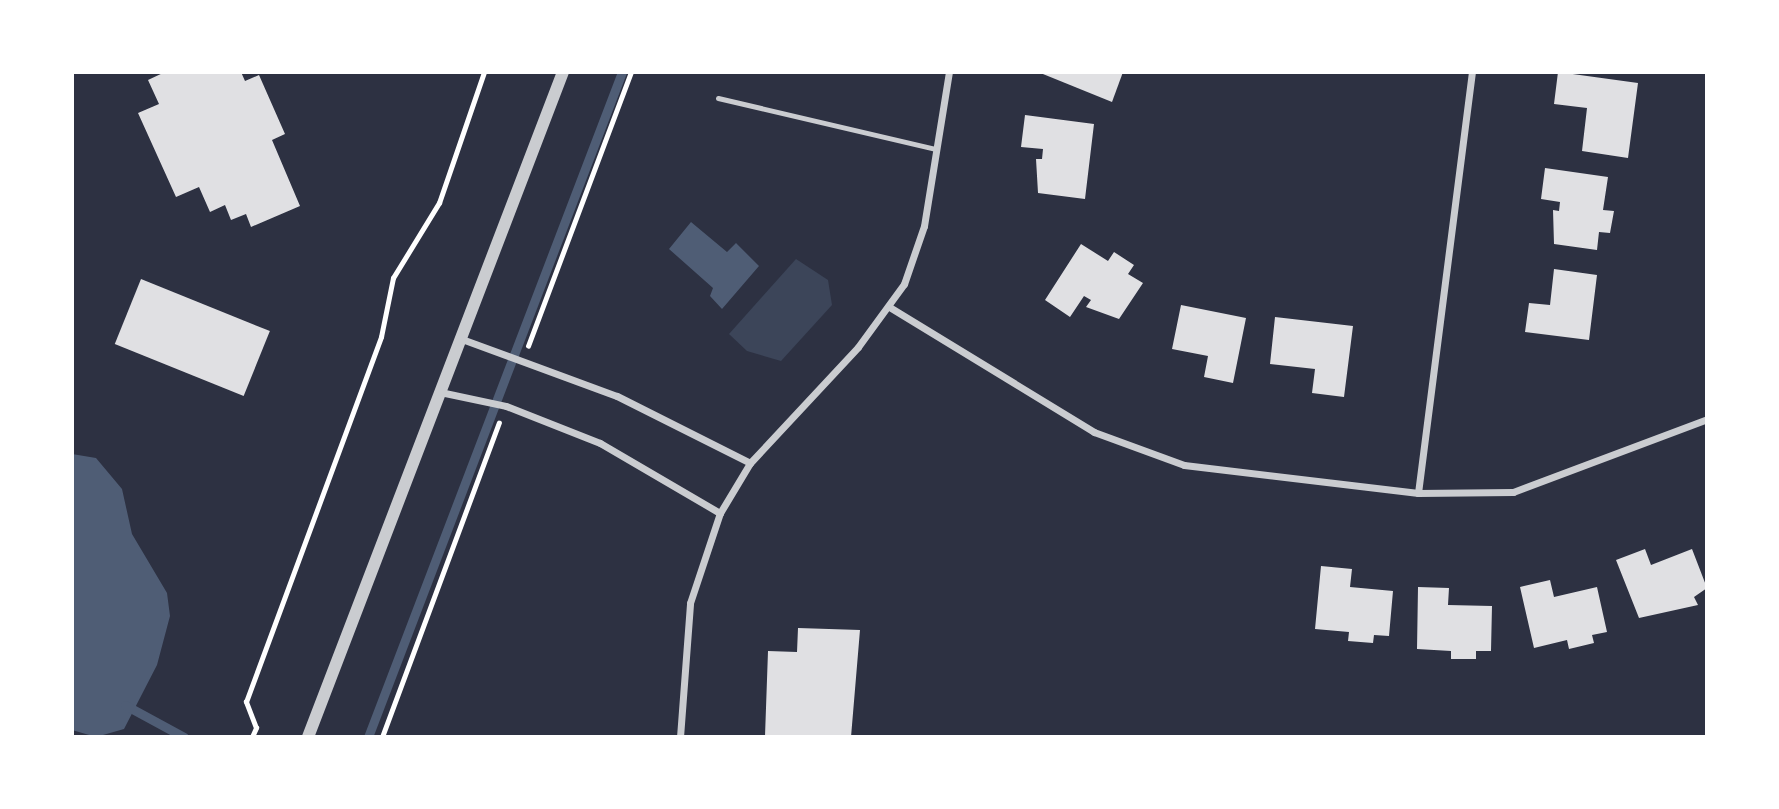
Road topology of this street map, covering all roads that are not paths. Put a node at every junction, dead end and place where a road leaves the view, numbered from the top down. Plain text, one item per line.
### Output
1 (563, 72) edge
2 (949, 72) edge
3 (1472, 72) edge
4 (718, 98) dead end
5 (935, 149) junction
6 (891, 307) junction
7 (458, 338) junction
8 (440, 392) junction
9 (1707, 419) edge
10 (750, 463) junction
11 (1418, 493) junction
12 (720, 513) junction
13 (308, 737) edge
14 (680, 737) edge

1 - 7 street
2 - 5 street
3 - 11 street
4 - 5 lane
5 - 6 street
6 - 10 street
6 - 11 street
7 - 8 street
7 - 10 street
8 - 12 street
8 - 13 street
9 - 11 street
10 - 12 street
12 - 14 street

